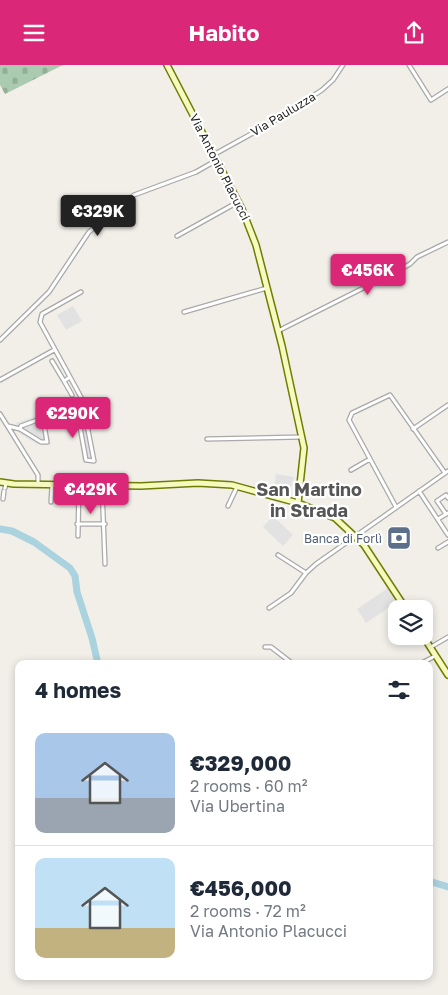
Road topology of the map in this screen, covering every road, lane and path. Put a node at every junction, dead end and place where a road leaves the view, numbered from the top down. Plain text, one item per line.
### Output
1 (167, 65) edge
2 (343, 65) edge
3 (409, 65) edge
4 (448, 89) edge
5 (216, 157) junction
6 (239, 202) junction
7 (177, 236) dead end
8 (448, 242) edge
9 (267, 288) junction
10 (82, 292) dead end
11 (184, 312) dead end
12 (278, 332) junction
13 (0, 339) edge
14 (54, 350) junction
15 (52, 361) dead end
16 (70, 377) junction
17 (0, 379) edge
18 (64, 381) junction
19 (72, 395) dead end
20 (448, 405) edge
21 (0, 414) edge
22 (85, 415) junction
23 (8, 426) junction
24 (20, 429) junction
25 (413, 429) junction
26 (301, 437) junction
27 (207, 439) dead end
28 (370, 459) junction
29 (350, 470) dead end
30 (447, 472) edge
31 (38, 485) junction
32 (52, 485) junction
33 (78, 485) junction
34 (4, 486) edge
35 (102, 486) junction
36 (237, 486) junction
37 (419, 491) junction
38 (448, 498) edge
39 (3, 499) dead end
40 (67, 500) dead end
41 (77, 500) junction
42 (51, 502) dead end
43 (298, 503) junction
44 (228, 506) dead end
45 (396, 507) junction
46 (447, 514) edge
47 (438, 519) junction
48 (77, 524) junction
49 (105, 524) junction
50 (78, 535) dead end
51 (448, 535) edge
52 (356, 536) junction
53 (448, 541) edge
54 (438, 548) dead end
55 (278, 555) dead end
56 (105, 564) dead end
57 (306, 573) junction
58 (400, 600) edge
59 (269, 608) dead end
60 (448, 637) edge
61 (265, 647) dead end
62 (430, 647) joint
63 (435, 656) junction
64 (288, 660) edge
65 (428, 660) edge
66 (448, 675) edge

1 - 5 main road, Via Antonio Placucci
2 - 5 street, Via Pauluzza
3 - 4 street
5 - 6 main road, Via Antonio Placucci
5 - 13 street, Via Pauluzza
6 - 7 street
6 - 9 main road, Via Antonio Placucci
8 - 12 street
9 - 11 street
9 - 12 main road, Via Antonio Placucci
10 - 14 street
12 - 26 main road, Via Antonio Placucci
14 - 16 street
14 - 17 street
15 - 18 street
16 - 18 street
16 - 22 street
18 - 19 street
20 - 25 street
21 - 23 street
22 - 22 street
23 - 24 street
23 - 31 street
24 - 24 street
25 - 28 street
25 - 30 street
26 - 27 street
26 - 43 main road, Via Antonio Placucci
28 - 29 street
28 - 45 street
30 - 37 street
31 - 32 main road
31 - 34 main road
32 - 33 main road
32 - 42 street
33 - 35 main road
33 - 41 street
34 - 39 street
35 - 36 main road
35 - 49 street
36 - 43 main road
36 - 44 street
37 - 45 street
37 - 47 street
38 - 46 street
40 - 41 street
41 - 48 street
43 - 52 main road
45 - 52 street
46 - 47 street
47 - 51 street
48 - 49 street
48 - 50 street
49 - 56 street
52 - 57 street
52 - 58 main road
53 - 54 street
55 - 57 street
57 - 59 street
60 - 62 street
61 - 64 street
62 - 63 main road
63 - 65 street
63 - 66 main road

